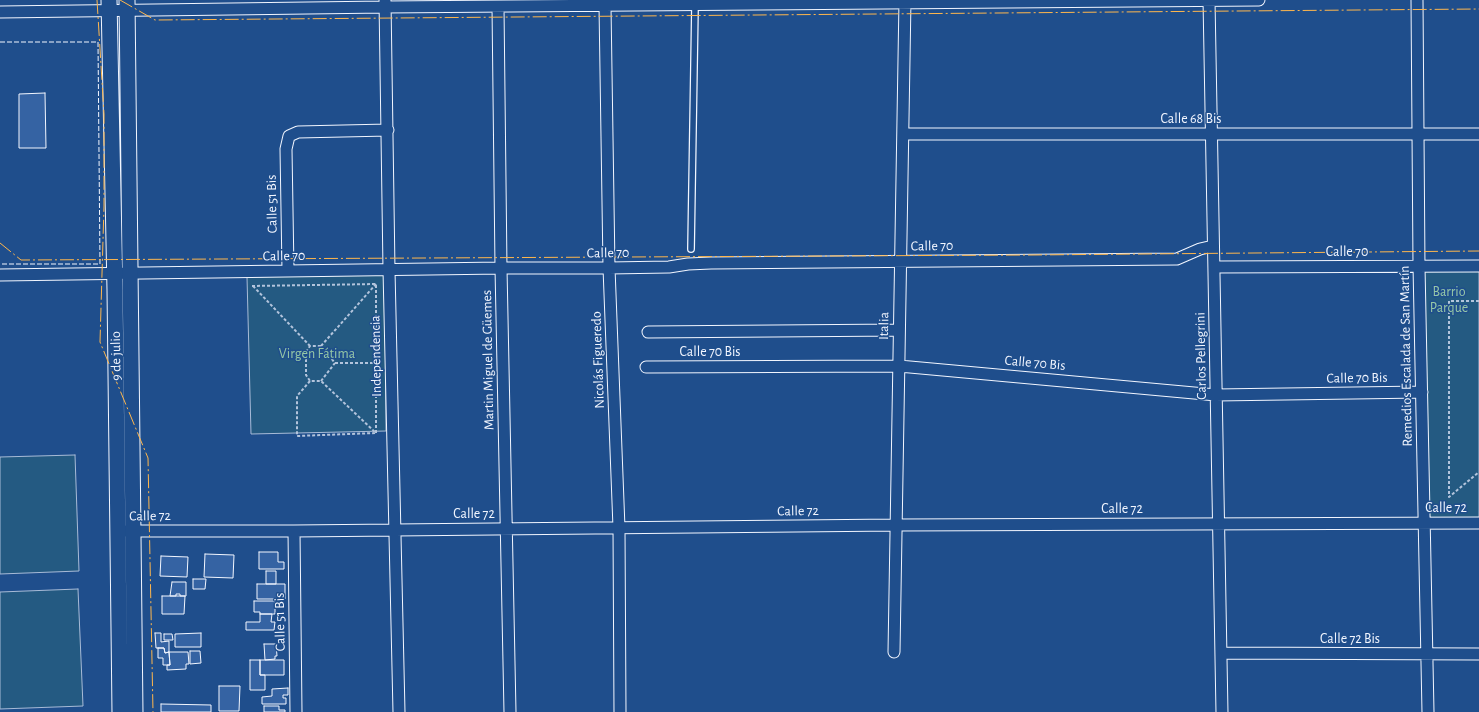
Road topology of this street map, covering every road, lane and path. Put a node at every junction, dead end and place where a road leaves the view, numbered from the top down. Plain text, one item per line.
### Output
1 (1209, 0) edge
2 (1258, 0) edge
3 (1417, 0) edge
4 (905, 1) edge
5 (645, 3) edge
6 (386, 4) edge
7 (694, 5) junction
8 (109, 6) edge
9 (127, 6) edge
10 (605, 6) junction
11 (498, 7) junction
12 (0, 12) edge
13 (388, 130) junction
14 (903, 134) junction
15 (1212, 134) junction
16 (1417, 134) junction
17 (1479, 134) edge
18 (1214, 246) junction
19 (691, 249) dead end
20 (900, 261) junction
21 (1418, 266) junction
22 (1479, 266) edge
23 (1214, 267) junction
24 (501, 268) junction
25 (609, 268) junction
26 (389, 270) junction
27 (288, 271) junction
28 (115, 273) junction
29 (130, 273) junction
30 (0, 275) edge
31 (376, 284) junction
32 (1479, 300) edge
33 (899, 330) junction
34 (648, 332) dead end
35 (310, 346) junction
36 (321, 346) junction
37 (376, 362) junction
38 (335, 363) junction
39 (899, 366) junction
40 (646, 367) dead end
41 (310, 381) junction
42 (321, 381) junction
43 (1422, 392) junction
44 (1216, 395) junction
45 (376, 433) junction
46 (1479, 472) edge
47 (1424, 523) junction
48 (1479, 523) edge
49 (1218, 524) junction
50 (896, 525) junction
51 (619, 528) junction
52 (507, 529) junction
53 (394, 530) junction
54 (125, 531) junction
55 (294, 531) junction
56 (894, 652) dead end
57 (1221, 653) junction
58 (1427, 654) junction
59 (1479, 654) edge
60 (120, 712) edge
61 (135, 712) edge
62 (296, 712) edge
63 (398, 712) edge
64 (510, 712) edge
65 (620, 712) edge
66 (1222, 712) edge
67 (1428, 712) edge

1 - 2 street
1 - 4 street
1 - 15 street, Carlos Pellegrini
3 - 16 street, Remedios Escalada de San Martín
4 - 7 street
4 - 14 street, Italia
5 - 7 street
5 - 10 street
6 - 9 street
6 - 11 street
6 - 13 street, Independencia
7 - 19 lane
8 - 9 street
8 - 12 street
8 - 28 main road, 9 de julio
9 - 29 main road, 9 de julio
10 - 11 street
10 - 25 street, Nicolás Figueredo
11 - 24 street, Martin Miguel de Güemes
13 - 26 street, Independencia
13 - 27 street, Calle 51 Bis
14 - 15 street, Calle 68 Bis
14 - 20 street, Italia
15 - 16 street, Calle 68 Bis
15 - 18 street, Carlos Pellegrini
16 - 17 street, Calle 68 Bis
16 - 21 street, Remedios Escalada de San Martín
18 - 20 street, Calle 70
18 - 23 street, Carlos Pellegrini
20 - 25 street, Calle 70
20 - 33 street, Italia
21 - 22 street, Calle 70
21 - 23 street, Calle 70
21 - 43 street, Remedios Escalada de San Martín
23 - 44 street, Carlos Pellegrini
24 - 25 street, Calle 70
24 - 26 street, Calle 70
24 - 52 street, Martin Miguel de Güemes
25 - 51 street, Nicolás Figueredo
26 - 27 street, Calle 70
26 - 53 street, Independencia
27 - 29 street, Calle 70
28 - 29 street, Calle 70
28 - 30 street, Calle 70
28 - 54 main road, 9 de julio
29 - 54 main road, 9 de julio
31 - 35 path
31 - 36 path
31 - 37 path
32 - 46 path
33 - 34 street
33 - 39 street, Italia
35 - 36 path
35 - 41 path
36 - 38 path
37 - 38 path
37 - 45 path
38 - 42 path
39 - 40 street, Calle 70 Bis
39 - 44 street, Calle 70 Bis
39 - 50 street, Italia
41 - 42 path
41 - 45 path
42 - 45 path
43 - 44 street, Calle 70 Bis
43 - 47 street, Remedios Escalada de San Martín
44 - 49 street, Carlos Pellegrini
47 - 48 street, Calle 72
47 - 49 street, Calle 72
47 - 58 street, Remedios Escalada de San Martín
49 - 50 street, Calle 72
49 - 57 street, Carlos Pellegrini
50 - 51 street, Calle 72
50 - 56 street, Italia
51 - 52 street, Calle 72
51 - 65 street, Nicolás Figueredo
52 - 53 street, Calle 72
52 - 64 street, Martin Miguel de Güemes
53 - 55 street, Calle 72
53 - 63 street, Independencia
54 - 55 street, Calle 72
54 - 60 main road, 9 de julio
54 - 61 main road, 9 de julio
55 - 62 street, Calle 51 Bis
57 - 58 street, Calle 72 Bis
57 - 66 street, Carlos Pellegrini
58 - 59 street, Calle 72 Bis
58 - 67 street, Remedios Escalada de San Martín

